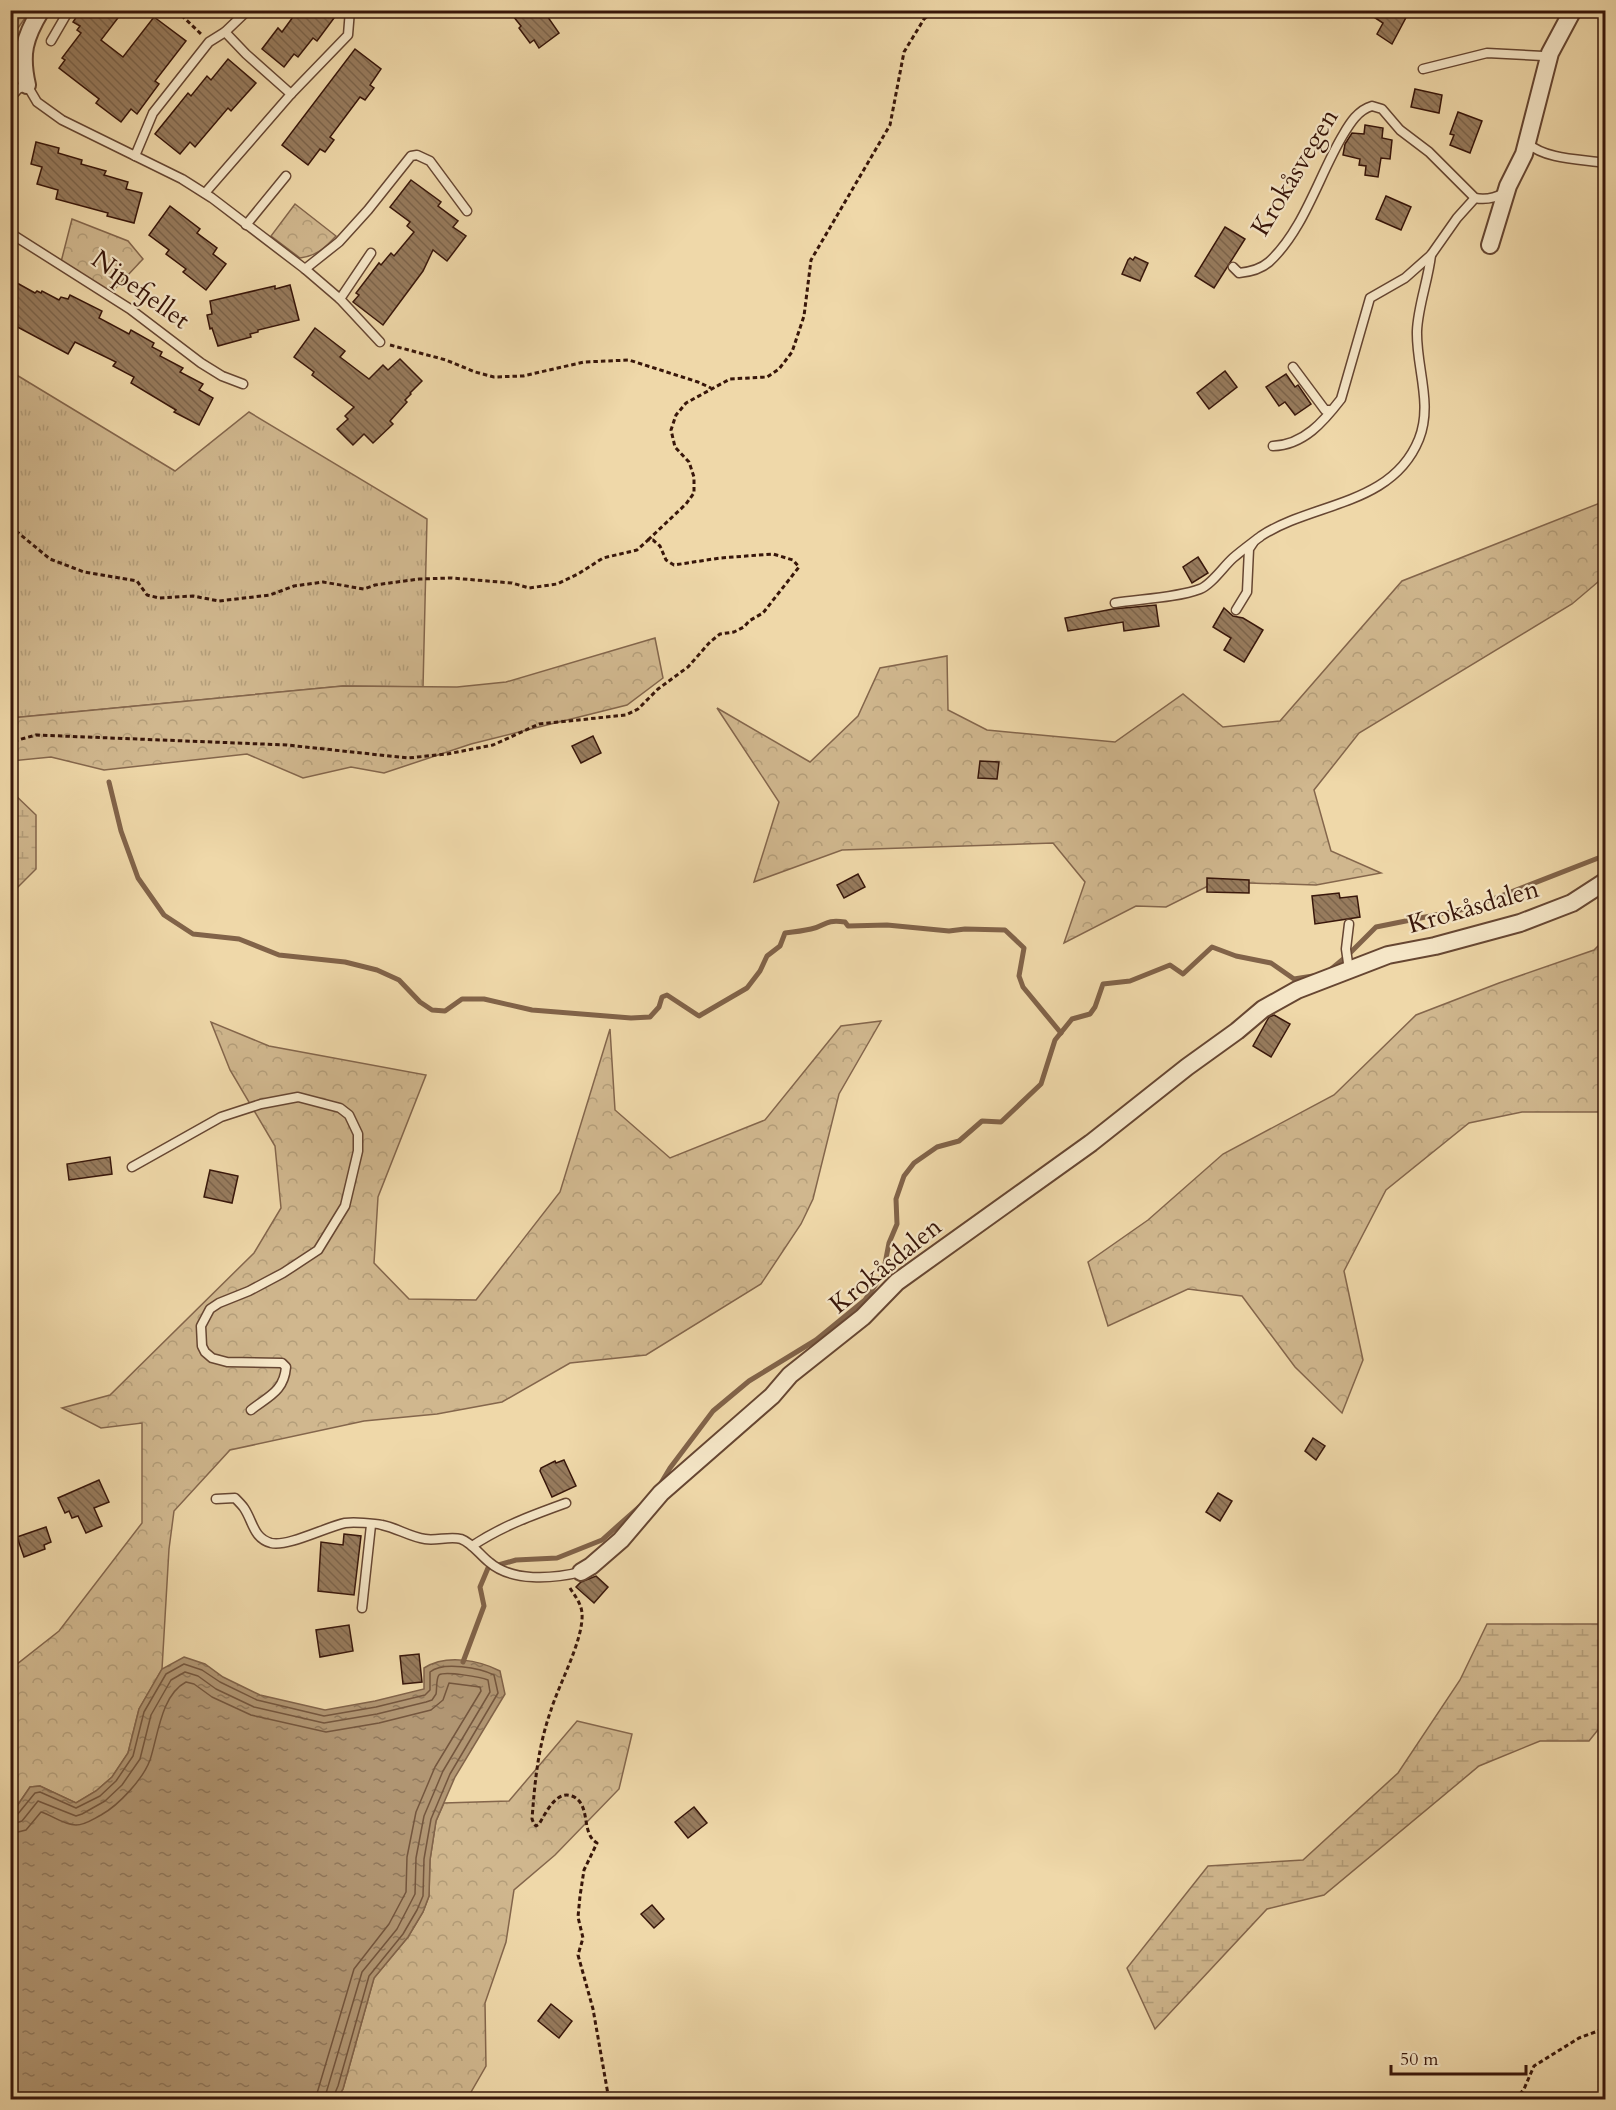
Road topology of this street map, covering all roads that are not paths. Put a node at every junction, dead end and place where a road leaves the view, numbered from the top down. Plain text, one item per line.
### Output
1 (41, 10) edge
2 (69, 10) edge
3 (248, 10) edge
4 (350, 10) edge
5 (1573, 10) edge
6 (225, 32) junction
7 (51, 41) dead end
8 (1550, 53) junction
9 (1423, 69) dead end
10 (27, 85) junction
11 (291, 94) junction
12 (10, 98) edge
13 (1527, 142) junction
14 (135, 156) junction
15 (1605, 163) edge
16 (286, 176) dead end
17 (1507, 190) junction
18 (205, 193) junction
19 (1475, 198) junction
20 (467, 211) dead end
21 (246, 225) junction
22 (10, 232) edge
23 (1490, 245) dead end
24 (371, 253) dead end
25 (1431, 255) junction
26 (1233, 267) dead end
27 (305, 269) junction
28 (340, 299) junction
29 (380, 342) road end
30 (1293, 367) dead end
31 (243, 384) dead end
32 (1329, 410) junction
33 (1273, 446) dead end
34 (1253, 543) junction
35 (1115, 603) dead end
36 (1236, 610) dead end
37 (1605, 881) edge
38 (1349, 924) dead end
39 (1349, 970) junction
40 (132, 1167) dead end
41 (251, 1410) dead end
42 (216, 1499) dead end
43 (566, 1503) dead end
44 (371, 1525) junction
45 (472, 1546) junction
46 (574, 1574) joint
47 (362, 1608) dead end

1 - 10 street
2 - 7 lane
3 - 6 lane
4 - 11 lane
5 - 8 street
6 - 11 lane
6 - 14 lane
8 - 9 lane
8 - 13 street
10 - 12 lane
10 - 14 lane
11 - 18 lane
13 - 15 lane
13 - 17 street
14 - 18 lane
16 - 21 lane
17 - 19 lane
17 - 23 street
18 - 21 lane
19 - 25 lane
19 - 26 lane, Krokåsvegen
20 - 27 lane
21 - 27 lane
22 - 31 lane, Nipefjellet
24 - 28 lane
25 - 32 lane
25 - 34 lane
27 - 28 lane
28 - 29 lane
30 - 32 lane
32 - 33 lane
34 - 35 lane
34 - 36 lane
37 - 39 street, Krokåsdalen
38 - 39 lane
39 - 46 street, Krokåsdalen
40 - 41 lane
42 - 44 lane
43 - 45 lane
44 - 45 lane
44 - 47 lane
45 - 46 lane

